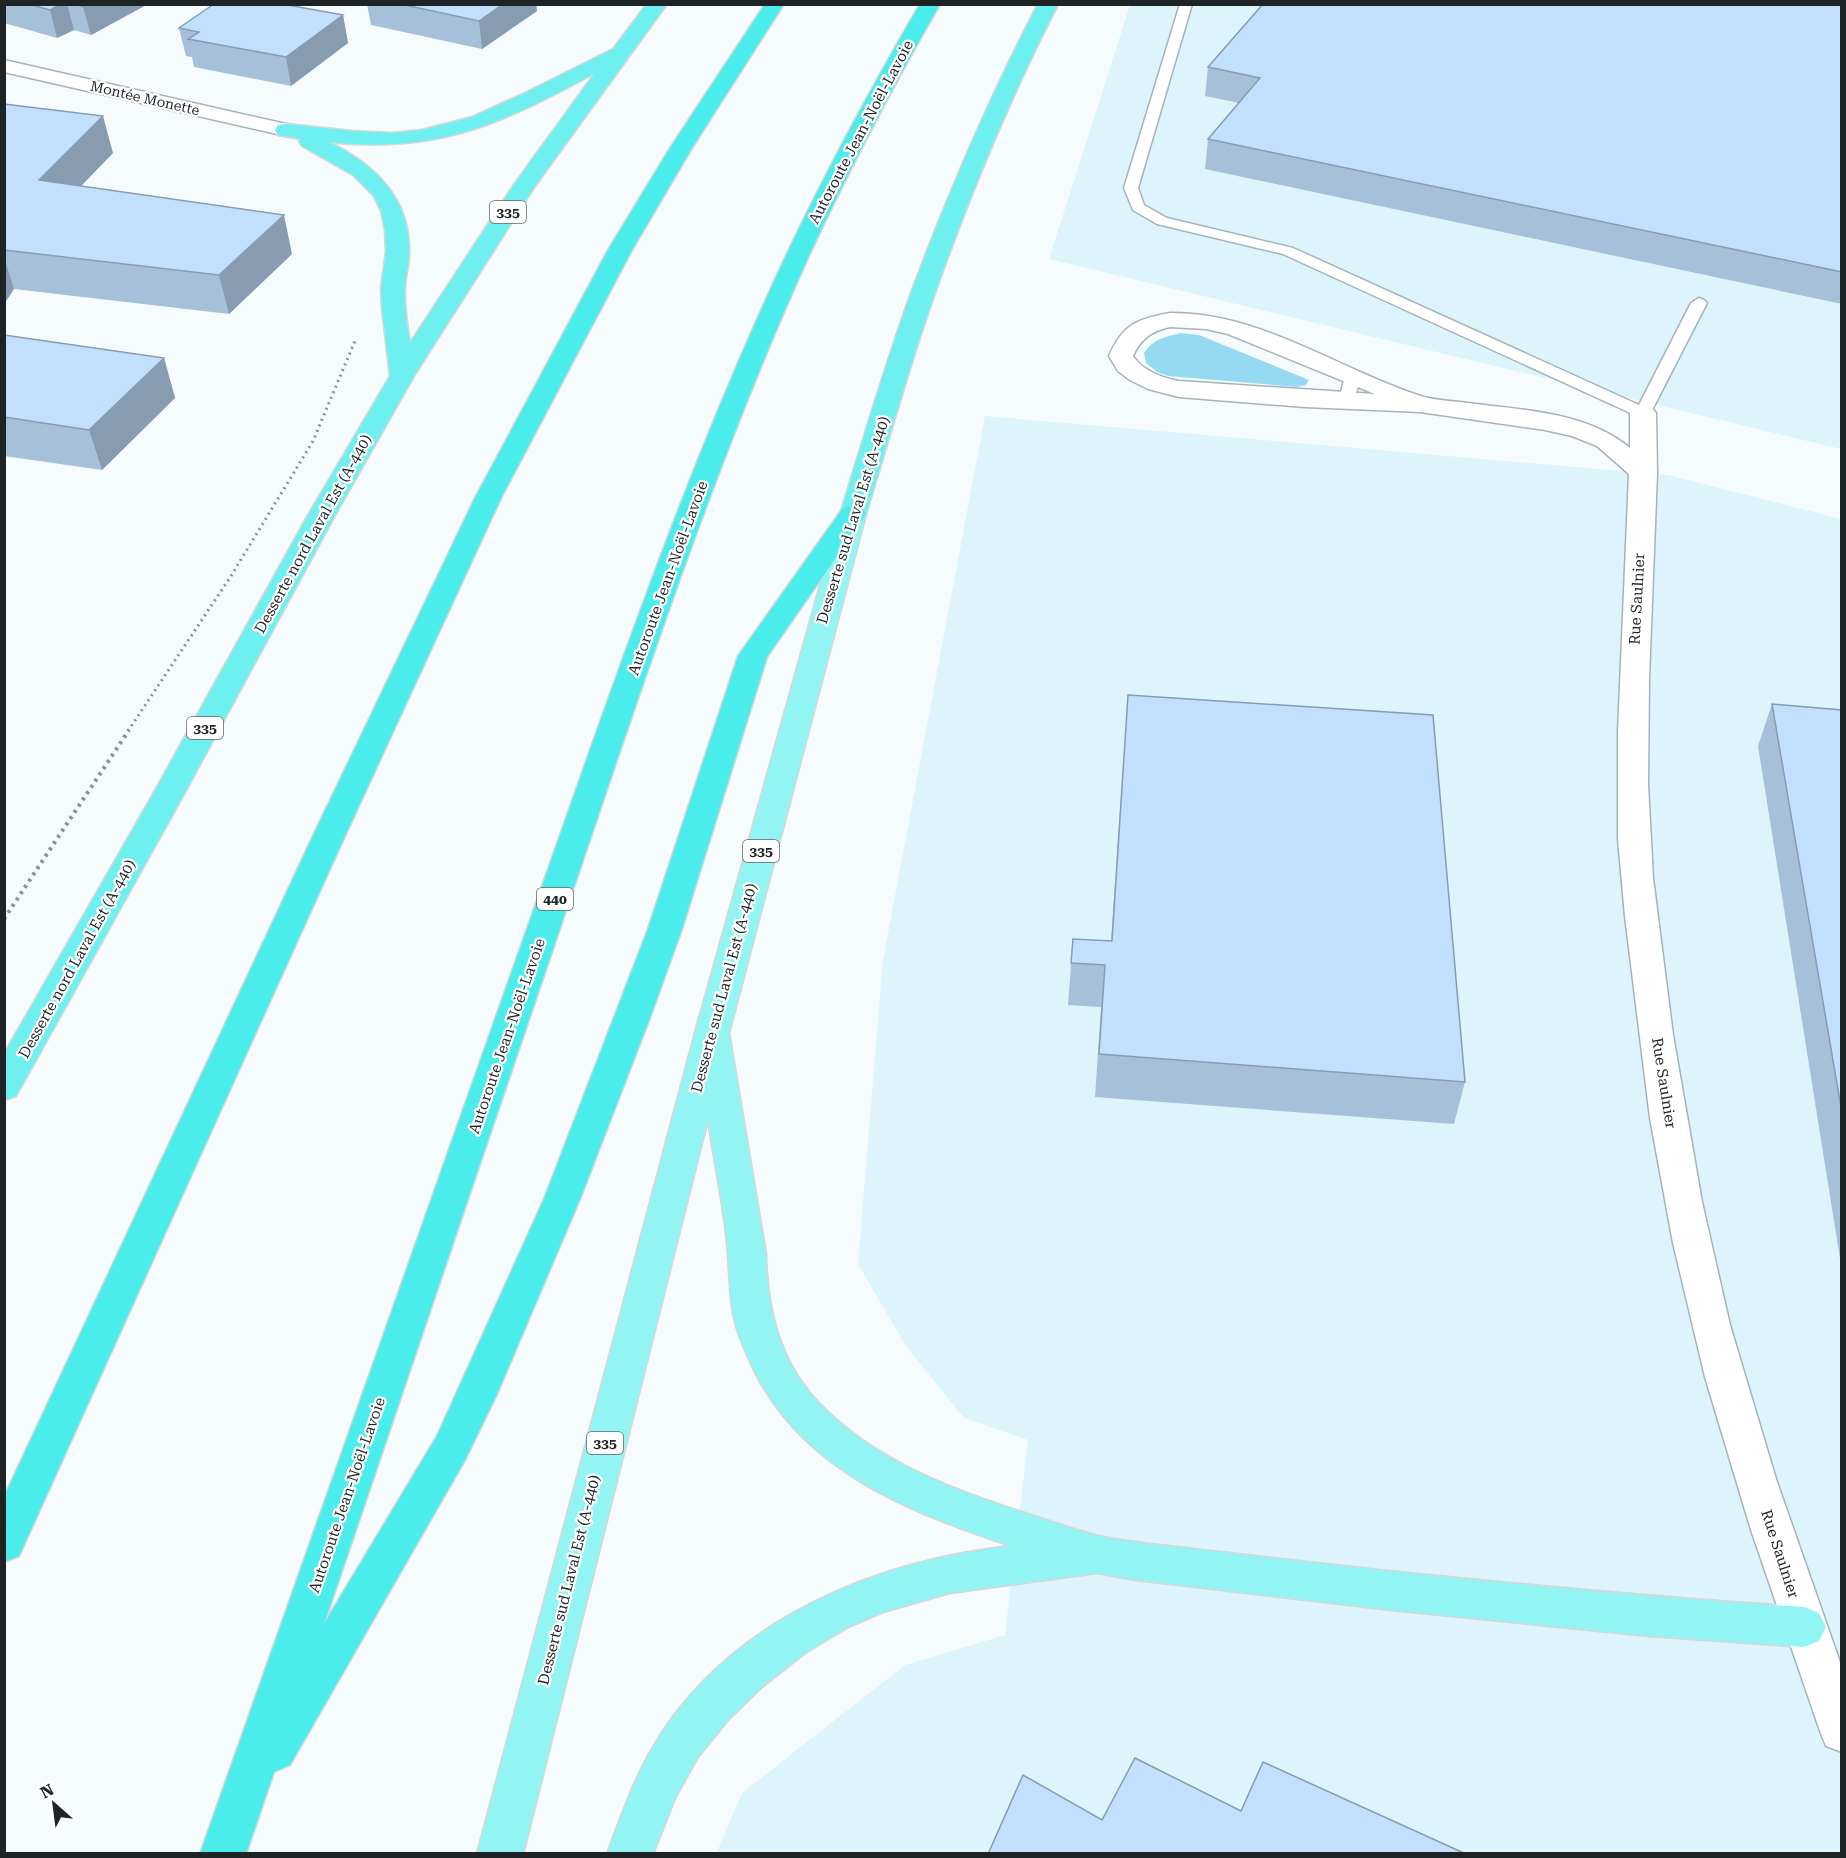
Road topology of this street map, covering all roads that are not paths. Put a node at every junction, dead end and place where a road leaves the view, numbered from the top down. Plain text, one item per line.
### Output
1 (658, 4) edge
2 (775, 4) edge
3 (930, 4) edge
4 (1048, 4) edge
5 (1186, 4) edge
6 (621, 51) junction
7 (4, 66) edge
8 (286, 130) junction
9 (1699, 303) dead end
10 (402, 376) junction
11 (1350, 388) junction
12 (1643, 413) junction
13 (1644, 473) junction
14 (853, 514) junction
15 (712, 1033) junction
16 (6, 1083) edge
17 (4, 1543) edge
18 (1100, 1556) junction
19 (1804, 1627) junction
20 (1842, 1731) edge
21 (229, 1835) edge
22 (500, 1854) edge
23 (630, 1854) edge

1 - 6 highway, Desserte nord Laval Est (A-440) / 335
2 - 17 highway
3 - 21 highway, Autoroute Jean-Noël-Lavoie / 440
4 - 14 highway, Desserte sud Laval Est (A-440) / 335
5 - 12 lane
6 - 8 highway
6 - 10 highway, Desserte nord Laval Est (A-440) / 335
7 - 8 street, Montée Monette
8 - 10 highway
9 - 12 lane
10 - 16 highway, Desserte nord Laval Est (A-440) / 335
11 - 11 street
11 - 13 street
12 - 13 street, Rue Saulnier
13 - 19 street, Rue Saulnier
14 - 15 main road, Desserte sud Laval Est (A-440) / 335
14 - 21 highway
15 - 18 main road
15 - 22 main road, Desserte sud Laval Est (A-440) / 335
18 - 19 main road
18 - 23 main road
19 - 20 street, Rue Saulnier

